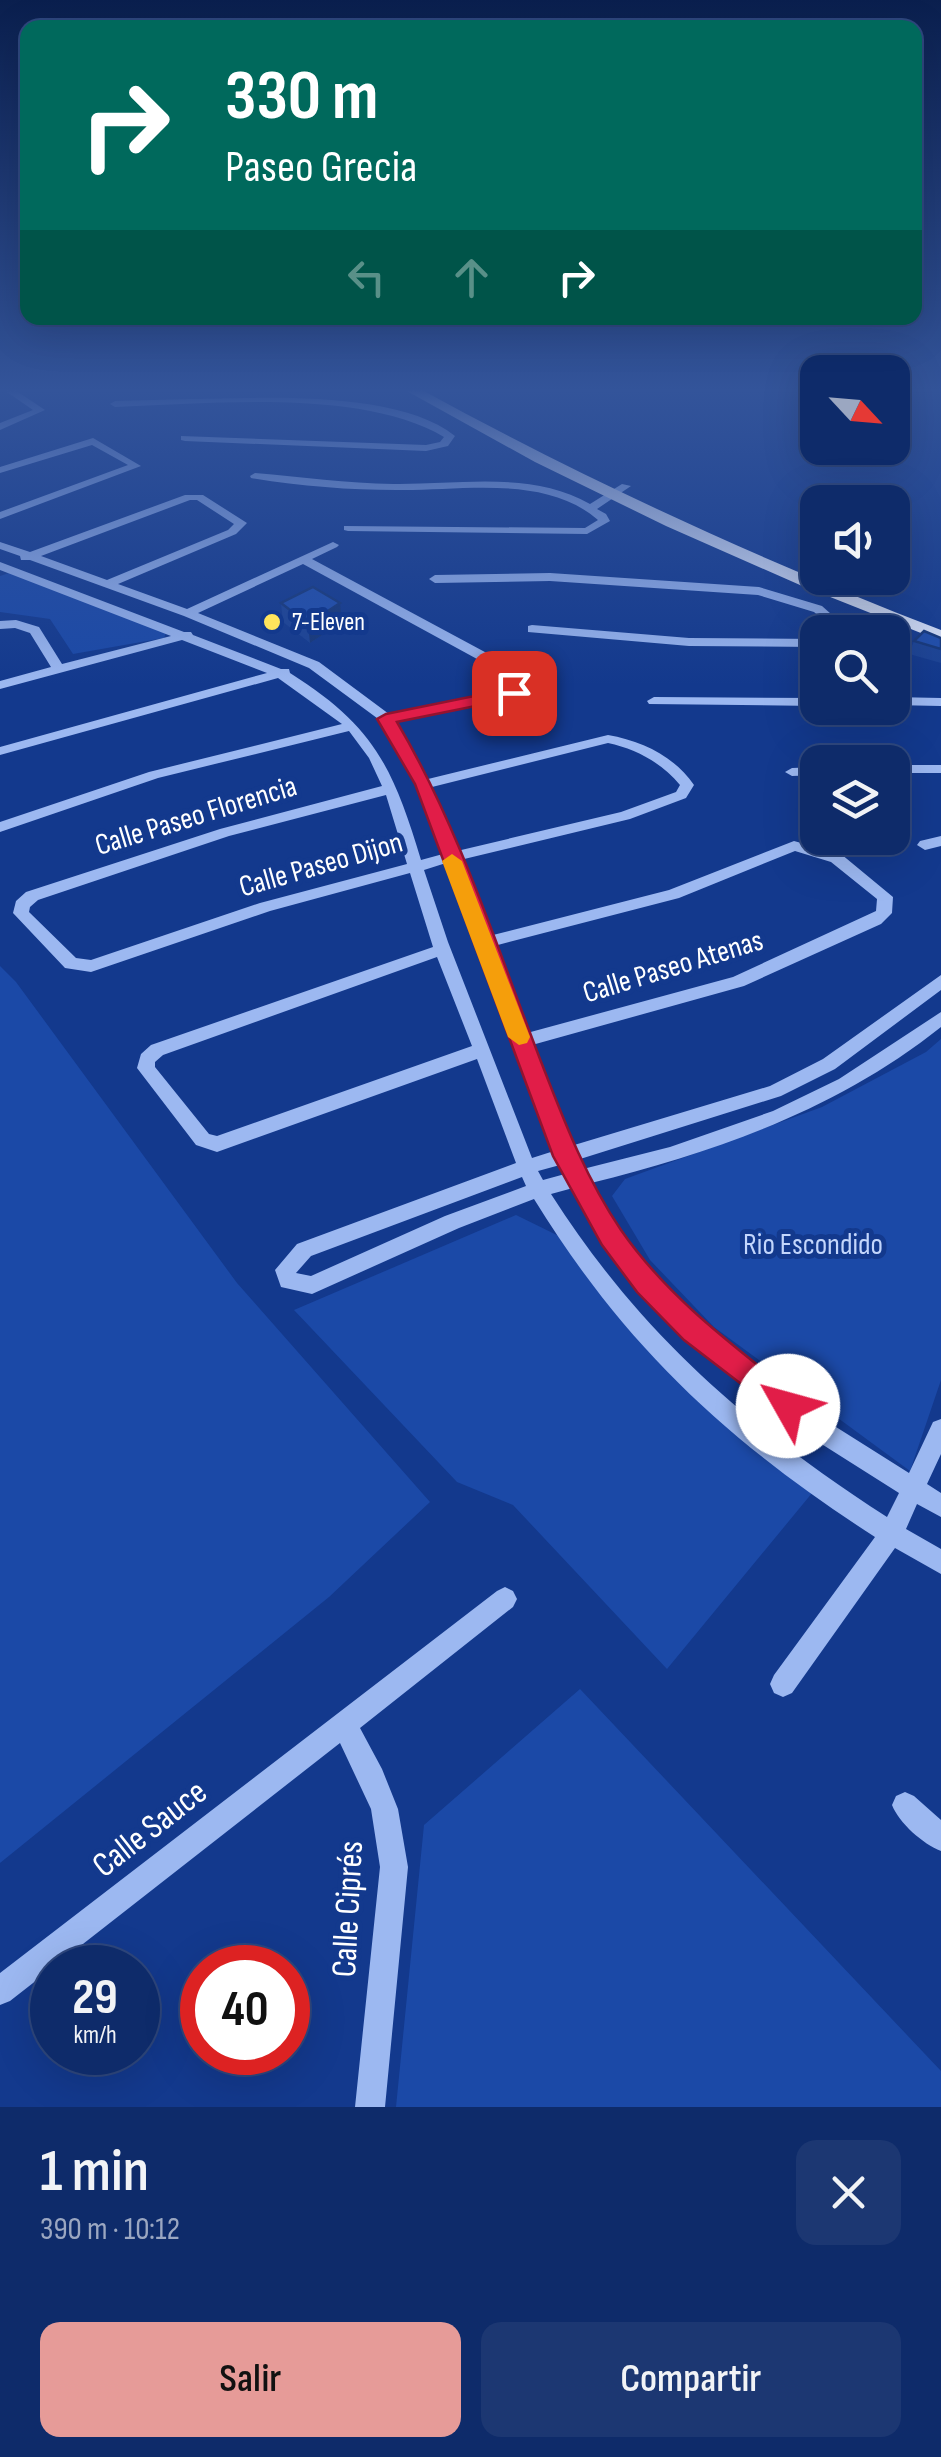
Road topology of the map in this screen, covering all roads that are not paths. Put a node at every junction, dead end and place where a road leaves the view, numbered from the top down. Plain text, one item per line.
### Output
1 (75, 488) edge
2 (536, 488) edge
3 (613, 489) junction
4 (582, 503) junction
5 (0, 516) edge
6 (348, 528) dead end
7 (333, 544) dead end
8 (0, 545) edge
9 (30, 556) junction
10 (304, 559) junction
11 (0, 566) edge
12 (800, 570) edge
13 (435, 579) dead end
14 (106, 584) junction
15 (800, 590) edge
16 (826, 595) edge
17 (856, 595) edge
18 (865, 595) edge
19 (789, 599) junction
20 (811, 607) junction
21 (188, 613) junction
22 (826, 615) edge
23 (941, 619) edge
24 (0, 626) edge
25 (532, 628) dead end
26 (187, 635) junction
27 (941, 636) edge
28 (800, 642) edge
29 (314, 665) junction
30 (58, 668) junction
31 (280, 673) junction
32 (0, 686) edge
33 (654, 701) dead end
34 (910, 701) edge
35 (800, 702) edge
36 (941, 702) edge
37 (386, 719) junction
38 (352, 726) junction
39 (0, 751) edge
40 (910, 769) edge
41 (941, 770) edge
42 (792, 772) dead end
43 (800, 772) edge
44 (424, 784) junction
45 (390, 789) junction
46 (0, 827) edge
47 (451, 857) junction
48 (415, 868) junction
49 (483, 943) junction
50 (442, 950) junction
51 (81, 967) joint
52 (941, 981) edge
53 (941, 1018) edge
54 (521, 1041) junction
55 (482, 1050) junction
56 (565, 1156) junction
57 (527, 1167) junction
58 (580, 1179) junction
59 (538, 1190) junction
60 (941, 1430) edge
61 (912, 1492) junction
62 (941, 1506) edge
63 (890, 1534) junction
64 (941, 1562) edge
65 (505, 1598) dead end
66 (782, 1684) dead end
67 (345, 1726) junction
68 (905, 1805) dead end
69 (941, 1838) edge
70 (0, 1991) edge
71 (370, 2107) edge

1 - 5 street
2 - 4 street
3 - 4 street
3 - 4 street
3 - 12 main road
4 - 6 street
7 - 10 street
8 - 9 street
9 - 11 street
9 - 14 street
9 - 14 street
10 - 21 street
10 - 37 street
11 - 26 street
13 - 19 street
14 - 21 street
15 - 19 street
16 - 20 street
17 - 27 main road
18 - 23 main road
19 - 20 street
20 - 22 street
21 - 29 street
24 - 30 street
25 - 28 street
26 - 30 street
26 - 31 street
29 - 31 street
29 - 37 street
30 - 32 street
31 - 38 street
31 - 39 street
33 - 35 street
34 - 36 street
37 - 44 street
38 - 45 street
38 - 46 street
40 - 41 street
42 - 43 street
44 - 47 street
44 - 47 street, Calle Paseo Dijon
45 - 48 street
45 - 51 street, Calle Paseo Florencia
47 - 48 street, Calle Paseo Dijon
47 - 49 street
48 - 50 street
48 - 51 street, Calle Paseo Dijon
49 - 54 street
49 - 54 street, Calle Paseo Atenas
50 - 55 street
50 - 55 street
52 - 56 street
53 - 58 street
54 - 56 street
55 - 57 street
56 - 57 street
56 - 58 street
57 - 59 street
57 - 59 street
58 - 59 street
58 - 61 street
59 - 63 street
60 - 61 street
61 - 62 street
61 - 63 street
63 - 64 street
63 - 66 street
65 - 67 street, Calle Sauce
67 - 70 street, Calle Sauce
67 - 71 street, Calle Ciprés
68 - 69 street

